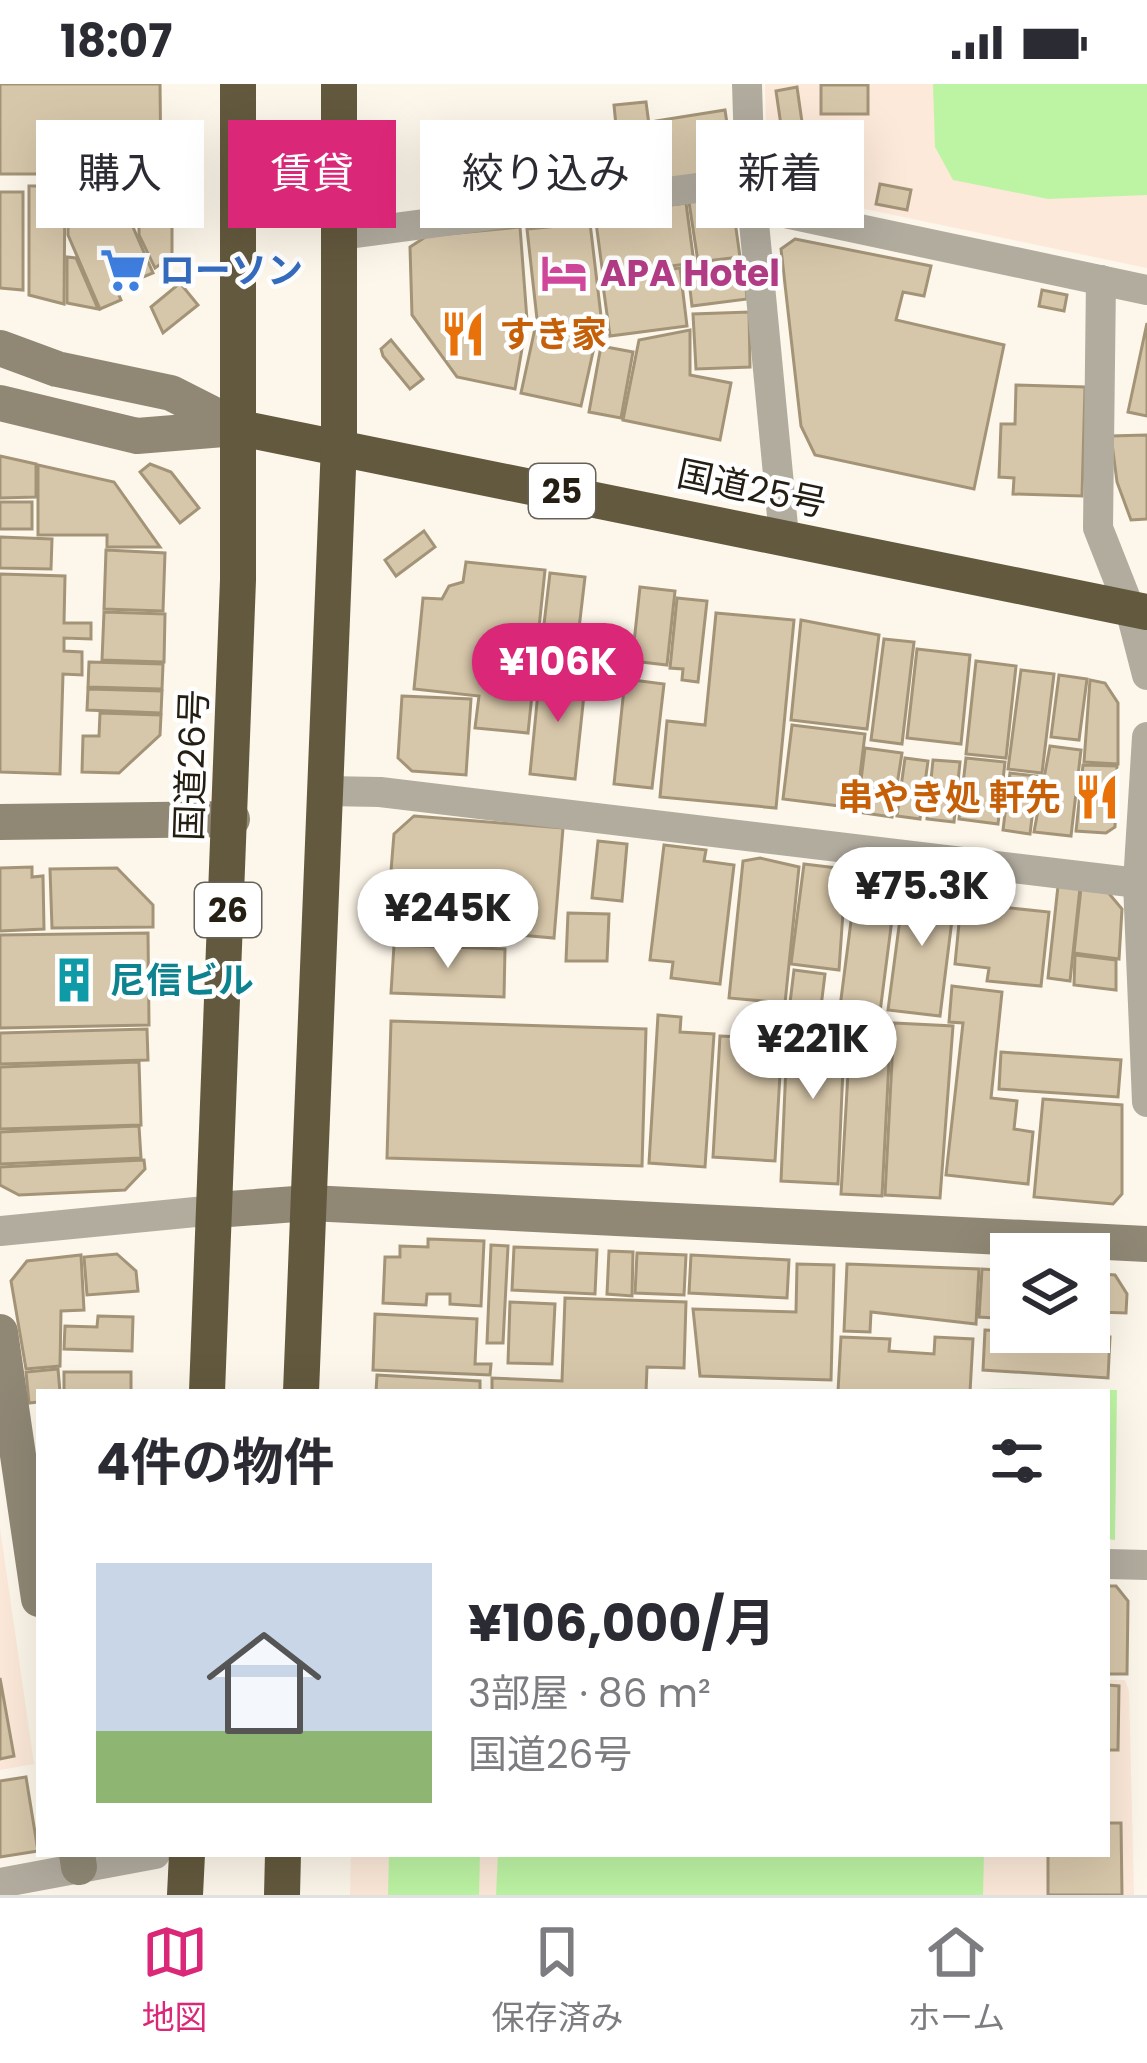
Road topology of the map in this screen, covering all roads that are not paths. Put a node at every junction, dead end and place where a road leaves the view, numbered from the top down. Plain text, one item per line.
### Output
1 (238, 84) edge
2 (340, 84) edge
3 (748, 84) edge
4 (750, 120) edge
5 (696, 200) edge
6 (864, 221) edge
7 (756, 228) edge
8 (340, 235) junction
9 (1102, 280) junction
10 (1147, 290) edge
11 (0, 348) edge
12 (0, 403) edge
13 (240, 428) junction
14 (339, 444) junction
15 (784, 537) junction
16 (1138, 610) edge
17 (1147, 675) edge
18 (1147, 737) edge
19 (326, 790) junction
20 (232, 819) junction
21 (0, 822) edge
22 (1138, 883) junction
23 (1147, 1102) edge
24 (309, 1203) junction
25 (216, 1210) junction
26 (0, 1231) edge
27 (1147, 1244) edge
28 (0, 1332) edge
29 (207, 1389) edge
30 (301, 1389) edge
31 (5, 1409) edge
32 (1110, 1564) edge
33 (1147, 1565) edge
34 (36, 1582) edge
35 (122, 1857) edge
36 (187, 1857) edge
37 (283, 1857) edge
38 (78, 1861) edge
39 (0, 1883) edge
40 (185, 1895) edge
41 (282, 1895) edge

1 - 13 highway
2 - 8 highway
3 - 4 street
5 - 8 street
6 - 9 street
7 - 15 street
8 - 14 highway
9 - 10 street
9 - 16 street
11 - 13 street
12 - 13 street
13 - 14 highway, 国道25号 / 25
13 - 20 highway, 国道26号 / 26
14 - 15 highway, 国道25号 / 25
14 - 19 highway
15 - 16 highway, 国道25号 / 25
16 - 17 street
18 - 22 street
19 - 22 street
19 - 24 highway
20 - 21 street
20 - 25 highway, 国道26号 / 26
22 - 23 street
24 - 25 street
24 - 27 street
24 - 30 highway
25 - 26 street
25 - 29 highway, 国道26号 / 26
28 - 31 street
31 - 34 street
32 - 33 street
35 - 38 street
36 - 40 highway
37 - 41 highway
38 - 39 street

